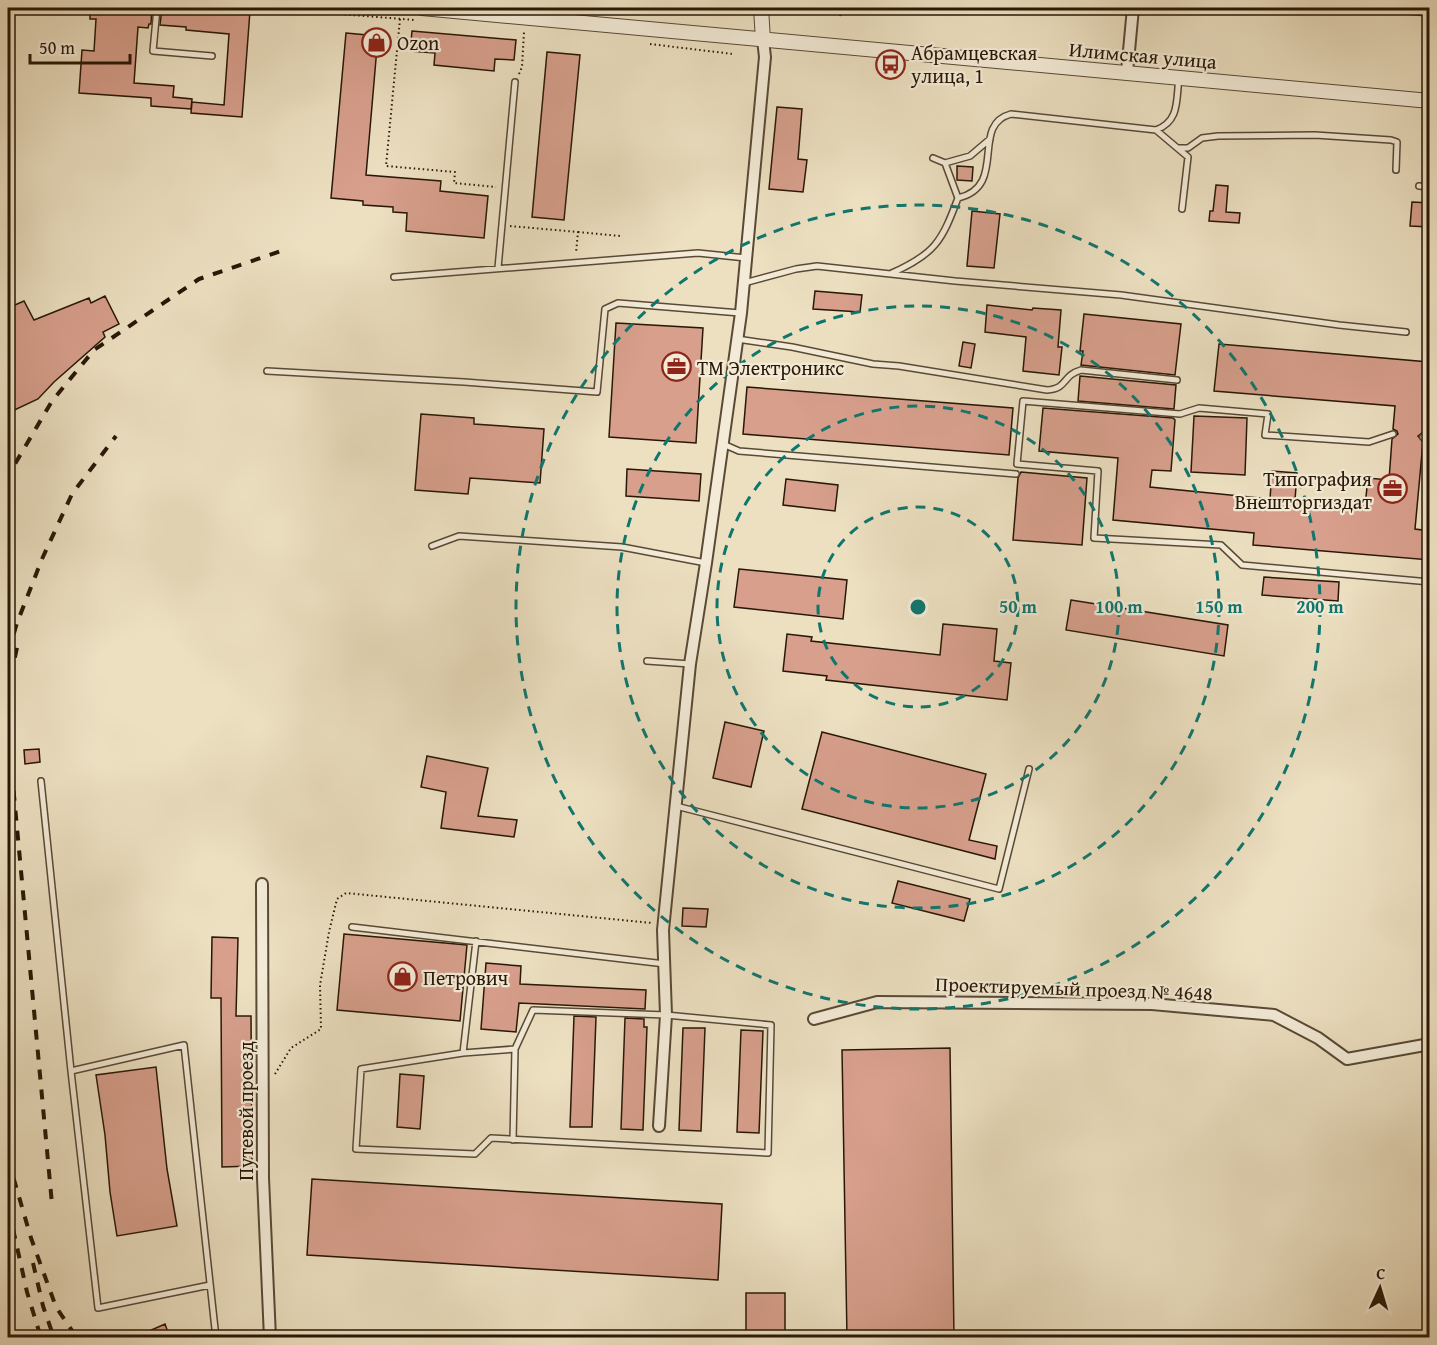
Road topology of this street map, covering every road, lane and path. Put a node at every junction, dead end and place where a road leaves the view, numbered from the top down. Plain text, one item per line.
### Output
1 (157, 8) edge
2 (264, 8) edge
3 (761, 8) edge
4 (843, 8) edge
5 (1133, 8) edge
6 (1374, 8) edge
7 (1430, 13) edge
8 (421, 14) edge
9 (840, 16) dead end
10 (400, 19) junction
11 (524, 34) dead end
12 (764, 40) junction
13 (640, 43) dead end
14 (733, 54) dead end
15 (212, 56) dead end
16 (1127, 72) junction
17 (1179, 78) junction
18 (515, 82) joint
19 (1430, 101) edge
20 (1156, 130) junction
21 (990, 139) junction
22 (1178, 148) junction
23 (933, 158) dead end
24 (945, 163) junction
25 (1396, 170) dead end
26 (1419, 186) dead end
27 (1430, 187) edge
28 (506, 188) junction
29 (958, 198) junction
30 (1182, 210) dead end
31 (502, 225) junction
32 (578, 232) junction
33 (620, 236) dead end
34 (576, 253) dead end
35 (746, 258) junction
36 (498, 268) junction
37 (891, 274) junction
38 (394, 277) dead end
39 (744, 283) junction
40 (741, 313) junction
41 (1406, 332) dead end
42 (737, 339) junction
43 (267, 371) dead end
44 (1177, 380) dead end
45 (1393, 434) dead end
46 (723, 444) junction
47 (1016, 474) dead end
48 (432, 546) dead end
49 (706, 563) junction
50 (1430, 582) edge
51 (647, 661) dead end
52 (690, 664) junction
53 (1029, 769) dead end
54 (41, 781) dead end
55 (676, 806) junction
56 (262, 884) dead end
57 (352, 927) dead end
58 (476, 942) junction
59 (665, 964) junction
60 (666, 1015) junction
61 (814, 1019) dead end
62 (1430, 1044) edge
63 (515, 1049) junction
64 (463, 1053) junction
65 (70, 1071) junction
66 (659, 1126) dead end
67 (513, 1140) junction
68 (210, 1285) junction
69 (216, 1338) edge
70 (270, 1338) edge

1 - 15 lane
2 - 10 path
3 - 12 street
4 - 9 path
5 - 16 street
6 - 7 lane
8 - 10 path
8 - 12 street, Илимская улица
10 - 28 path
11 - 18 path
12 - 16 street, Илимская улица
12 - 35 street
13 - 14 path
16 - 17 street, Илимская улица
17 - 19 street, Илимская улица
17 - 20 lane
18 - 28 lane
20 - 21 lane
20 - 22 lane
21 - 24 lane
21 - 29 lane
22 - 25 lane
22 - 30 lane
23 - 24 lane
24 - 29 lane
26 - 27 lane
28 - 31 lane
29 - 37 lane
31 - 32 path
31 - 36 lane
32 - 33 path
32 - 34 path
35 - 36 lane
35 - 39 street
36 - 38 lane
37 - 39 lane
37 - 41 lane
39 - 40 street
40 - 42 street
40 - 43 lane
42 - 44 lane
42 - 46 street
45 - 50 lane
46 - 47 lane
46 - 49 street
48 - 49 lane
49 - 52 street
51 - 52 lane
52 - 55 street
53 - 55 lane
54 - 65 lane
55 - 59 street
56 - 70 street, Путевой проезд
57 - 58 lane
58 - 59 lane
58 - 64 lane
59 - 60 street
60 - 63 lane
60 - 66 street
60 - 67 lane
61 - 62 street, Проектируемый проезд № 4648
63 - 64 lane
63 - 67 lane
64 - 67 lane
65 - 68 lane
65 - 68 lane
68 - 69 lane

